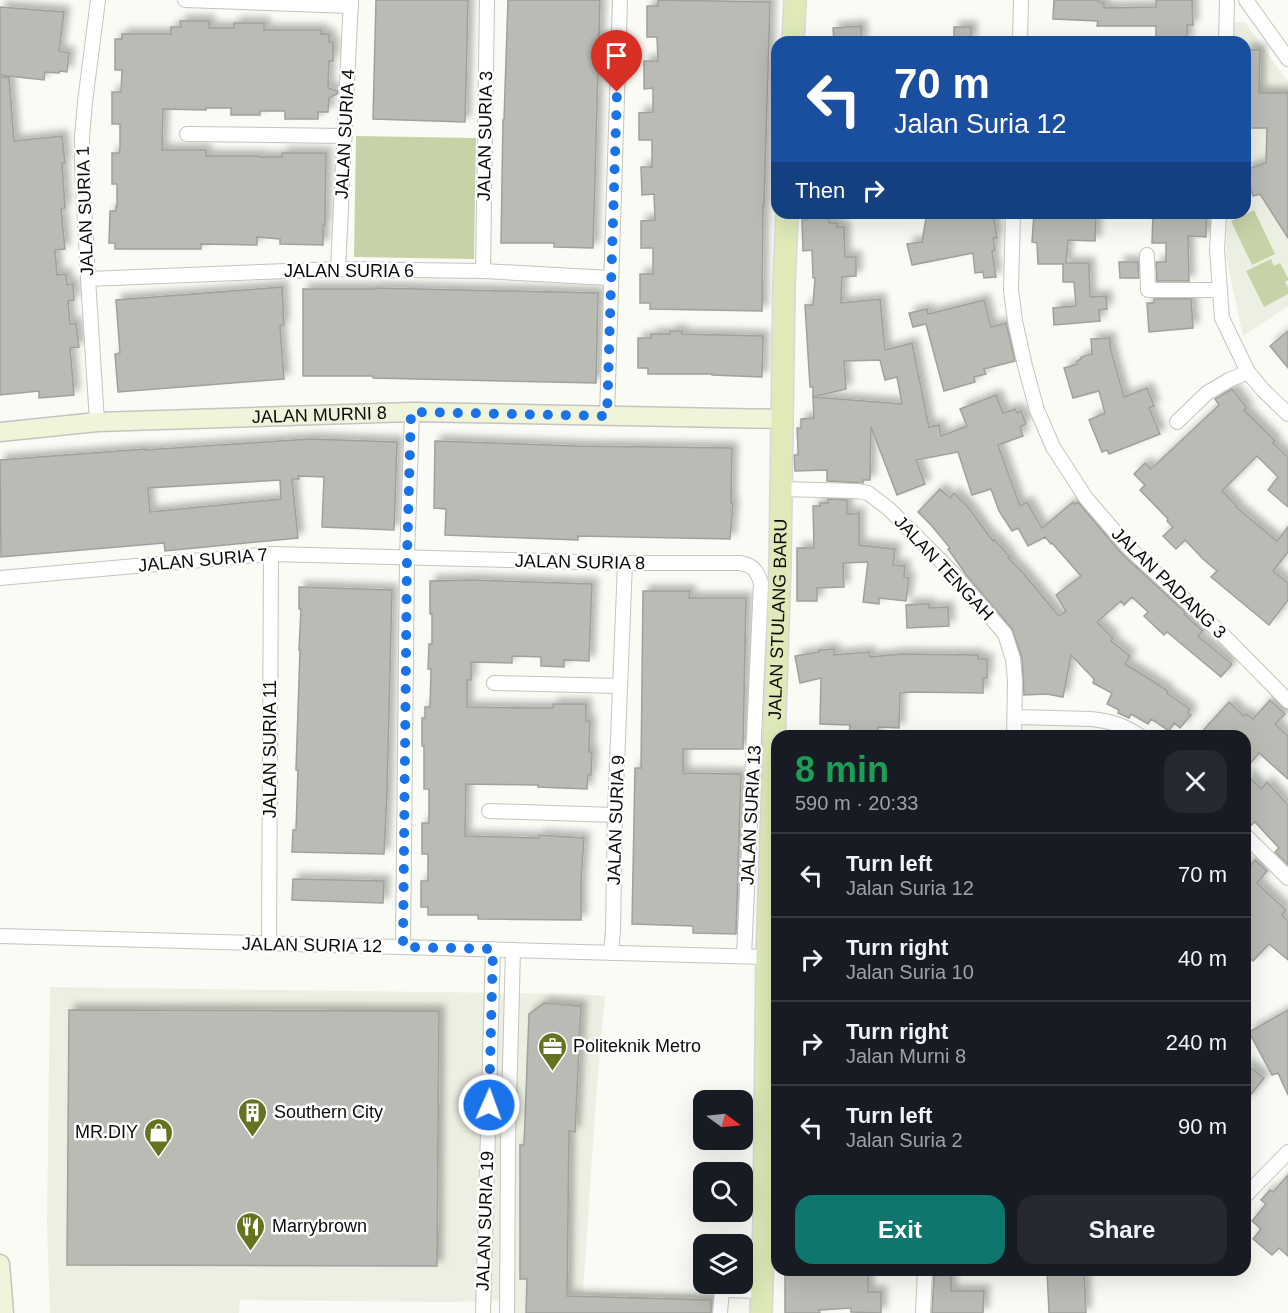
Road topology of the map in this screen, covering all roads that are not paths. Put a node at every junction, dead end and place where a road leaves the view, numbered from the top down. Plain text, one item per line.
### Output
1 (98, 0) edge
2 (185, 0) edge
3 (487, 0) edge
4 (620, 0) edge
5 (795, 0) edge
6 (1021, 0) edge
7 (1227, 0) edge
8 (1246, 0) edge
9 (351, 3) edge
10 (793, 36) edge
11 (1020, 36) edge
12 (1226, 36) edge
13 (1288, 59) edge
14 (187, 134) dead end
15 (345, 136) junction
16 (787, 219) edge
17 (1013, 219) edge
18 (1219, 219) edge
19 (1148, 255) dead end
20 (338, 269) junction
21 (483, 271) junction
22 (610, 278) junction
23 (88, 279) junction
24 (1220, 290) junction
25 (1248, 372) junction
26 (411, 412) junction
27 (1288, 414) edge
28 (607, 416) junction
29 (782, 419) junction
30 (97, 422) junction
31 (1177, 422) dead end
32 (0, 432) edge
33 (782, 489) junction
34 (271, 554) junction
35 (407, 557) junction
36 (625, 563) junction
37 (753, 568) joint
38 (0, 578) edge
39 (494, 682) dead end
40 (620, 687) junction
41 (1288, 701) edge
42 (1015, 717) junction
43 (774, 730) edge
44 (1014, 730) edge
45 (1130, 730) edge
46 (489, 811) dead end
47 (615, 815) junction
48 (771, 832) edge
49 (1251, 840) edge
50 (1288, 878) edge
51 (0, 936) edge
52 (269, 943) junction
53 (403, 947) junction
54 (493, 949) junction
55 (513, 950) junction
56 (611, 953) junction
57 (744, 956) junction
58 (767, 957) junction
59 (1288, 1152) edge
60 (1251, 1190) edge
61 (770, 1219) edge
62 (0, 1263) edge
63 (925, 1276) edge
64 (762, 1291) junction
65 (4, 1313) edge
66 (483, 1313) edge
67 (507, 1313) edge
68 (720, 1313) edge
69 (761, 1313) edge
70 (923, 1313) edge

1 - 23 street, JALAN SURIA 1
2 - 9 street
3 - 21 street, JALAN SURIA 3
4 - 22 street
5 - 10 main road
6 - 11 street
7 - 12 street
8 - 13 street
9 - 15 street, JALAN SURIA 4
14 - 15 street
15 - 20 street, JALAN SURIA 4
16 - 29 main road, JALAN STULANG BARU
17 - 41 street, JALAN PADANG 3
18 - 24 street
19 - 24 street
20 - 21 street, JALAN SURIA 6
20 - 23 street, JALAN SURIA 6
21 - 22 street, JALAN SURIA 6
22 - 28 street
23 - 30 street, JALAN SURIA 1
24 - 25 street
25 - 27 street
25 - 31 street
26 - 28 street, JALAN MURNI 8
26 - 30 street, JALAN MURNI 8
26 - 35 street
28 - 29 street, JALAN MURNI 8
29 - 33 main road, JALAN STULANG BARU
30 - 32 street, JALAN MURNI 8
33 - 42 street, JALAN TENGAH
33 - 43 main road, JALAN STULANG BARU
34 - 35 street, JALAN SURIA 7
34 - 38 street, JALAN SURIA 7
34 - 52 street, JALAN SURIA 11
35 - 36 street, JALAN SURIA 8
35 - 53 street
36 - 37 street, JALAN SURIA 8
36 - 40 street, JALAN SURIA 9
37 - 57 street, JALAN SURIA 13
39 - 40 street
40 - 47 street, JALAN SURIA 9
42 - 44 street, JALAN TENGAH
42 - 45 street
46 - 47 street
47 - 56 street, JALAN SURIA 9
48 - 58 main road, JALAN STULANG BARU
49 - 50 street
51 - 52 street, JALAN SURIA 12
52 - 53 street, JALAN SURIA 12
53 - 54 street, JALAN SURIA 12
54 - 55 street, JALAN SURIA 12
54 - 66 street, JALAN SURIA 19
55 - 56 street, JALAN SURIA 12
55 - 67 street
56 - 57 street, JALAN SURIA 12
57 - 58 street, JALAN SURIA 12
58 - 61 main road, JALAN STULANG BARU
59 - 60 street
61 - 64 main road, JALAN STULANG BARU
62 - 65 street
63 - 70 street
64 - 68 street
64 - 69 main road, JALAN STULANG BARU

